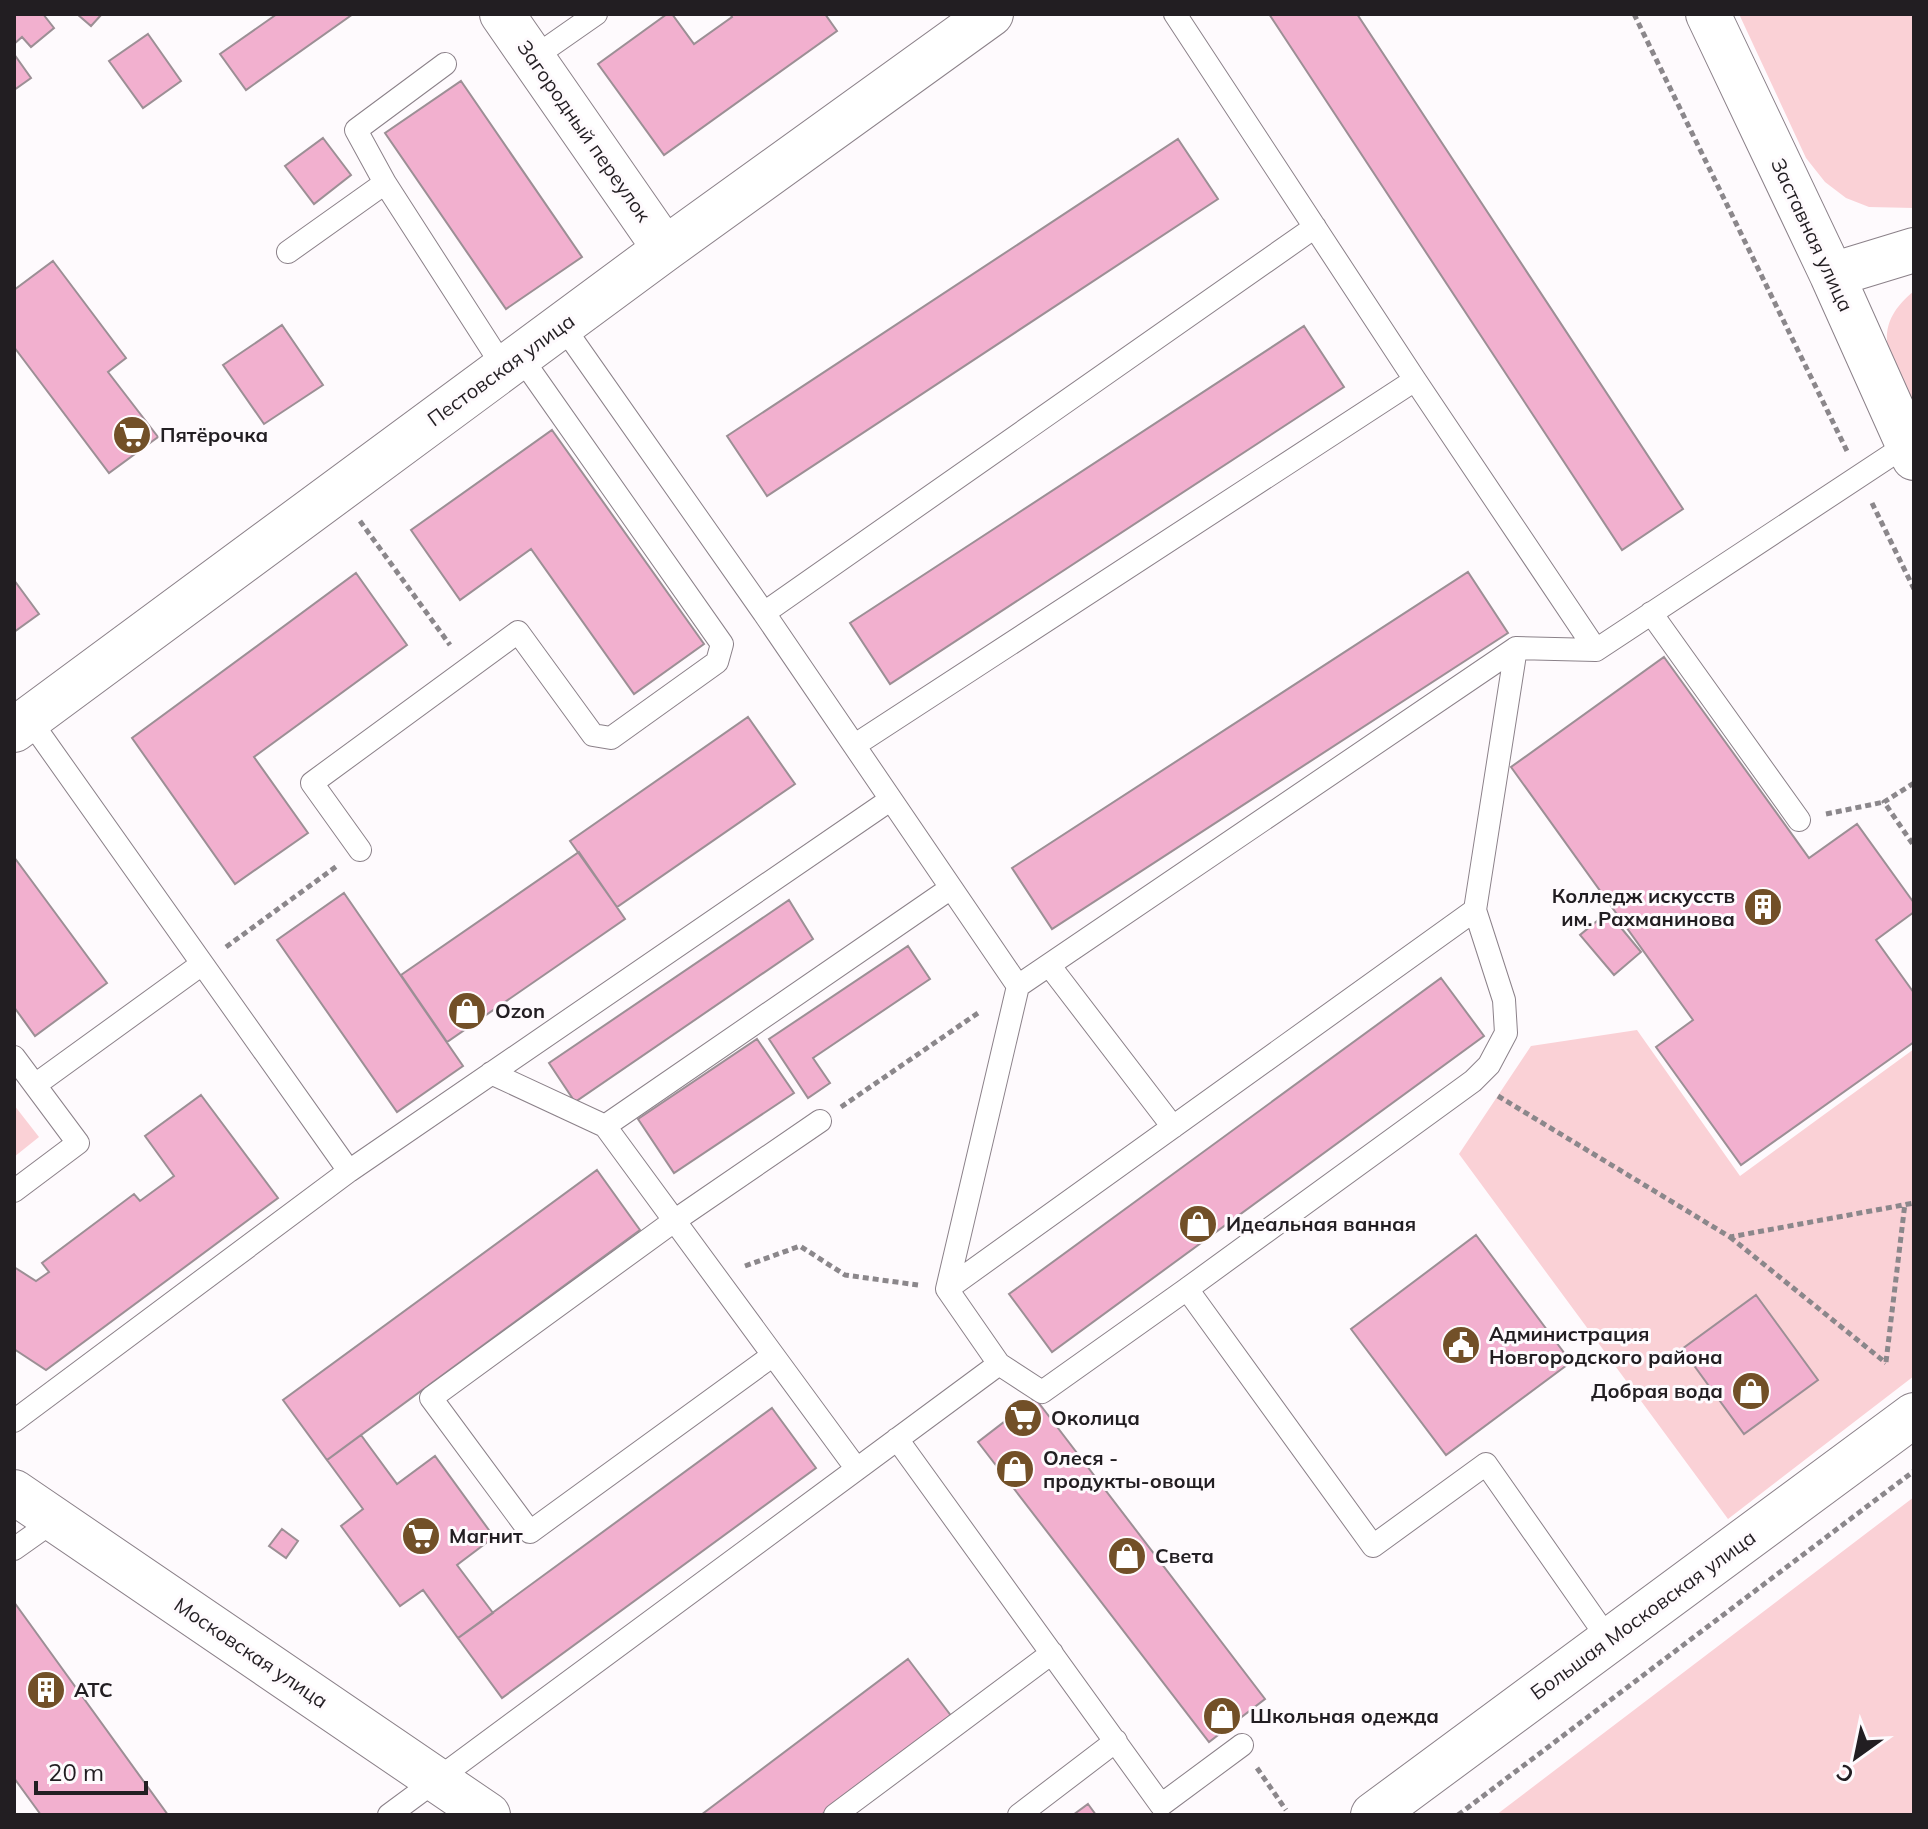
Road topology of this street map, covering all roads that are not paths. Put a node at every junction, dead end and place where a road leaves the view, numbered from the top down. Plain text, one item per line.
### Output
1 (502, 14) edge
2 (596, 14) edge
3 (991, 14) edge
4 (1175, 14) edge
5 (1708, 14) edge
6 (533, 58) junction
7 (445, 64) dead end
8 (385, 183) junction
9 (1315, 227) junction
10 (665, 249) junction
11 (1914, 250) edge
12 (288, 252) dead end
13 (1832, 275) junction
14 (562, 325) junction
15 (512, 362) junction
16 (1415, 380) junction
17 (1911, 451) edge
18 (764, 613) junction
19 (1651, 613) junction
20 (1516, 648) junction
21 (1596, 650) junction
22 (22, 725) edge
23 (855, 745) junction
24 (890, 800) junction
25 (1799, 820) road end
26 (360, 850) road end
27 (951, 888) junction
28 (1475, 910) junction
29 (202, 964) junction
30 (1049, 965) junction
31 (1018, 986) junction
32 (14, 1057) edge
33 (491, 1073) junction
34 (35, 1085) junction
35 (820, 1121) road end
36 (605, 1126) junction
37 (1173, 1127) junction
38 (349, 1171) junction
39 (14, 1191) edge
40 (674, 1221) junction
41 (947, 1289) junction
42 (1187, 1289) junction
43 (772, 1356) junction
44 (999, 1364) junction
45 (1914, 1415) edge
46 (14, 1421) edge
47 (897, 1439) junction
48 (856, 1468) junction
49 (14, 1492) edge
50 (55, 1520) junction
51 (14, 1549) edge
52 (1609, 1640) junction
53 (1052, 1653) junction
54 (1116, 1741) junction
55 (1242, 1745) road end
56 (436, 1780) junction
57 (389, 1815) edge
58 (488, 1815) edge
59 (835, 1815) edge
60 (1019, 1815) edge
61 (1373, 1815) edge

1 - 6 street, Загородный переулок
2 - 6 lane
3 - 10 street, Пестовская улица
4 - 9 lane
5 - 13 street, Заставная улица
6 - 10 street, Загородный переулок
7 - 8 lane
8 - 12 lane
8 - 15 lane
9 - 16 lane
9 - 18 lane
10 - 14 street, Пестовская улица
11 - 13 street
13 - 17 street, Заставная улица
14 - 15 street, Пестовская улица
14 - 18 lane
15 - 22 street, Пестовская улица
15 - 26 lane
16 - 21 lane
16 - 23 lane
17 - 19 lane
18 - 23 lane
19 - 21 lane
19 - 25 lane
20 - 21 lane
20 - 28 lane
20 - 30 lane
22 - 29 lane
23 - 24 lane
24 - 27 lane
24 - 33 lane
27 - 31 lane
27 - 36 lane
28 - 37 lane
28 - 42 lane
29 - 34 lane
29 - 38 lane
30 - 31 lane
30 - 37 lane
31 - 41 lane
32 - 34 lane
33 - 36 lane
33 - 38 lane
34 - 39 lane
35 - 40 lane
36 - 40 lane
37 - 41 lane
38 - 46 lane
40 - 43 lane
40 - 43 lane
41 - 44 lane
42 - 44 lane
42 - 52 lane
43 - 48 lane
44 - 47 lane
45 - 52 street, Большая Московская улица
47 - 48 lane
47 - 53 lane
48 - 56 lane
49 - 50 street, Московская улица
50 - 51 lane
50 - 56 street, Московская улица
52 - 61 street, Большая Московская улица
53 - 54 lane
53 - 59 lane
54 - 55 lane
54 - 60 lane
56 - 57 lane
56 - 58 street, Московская улица

